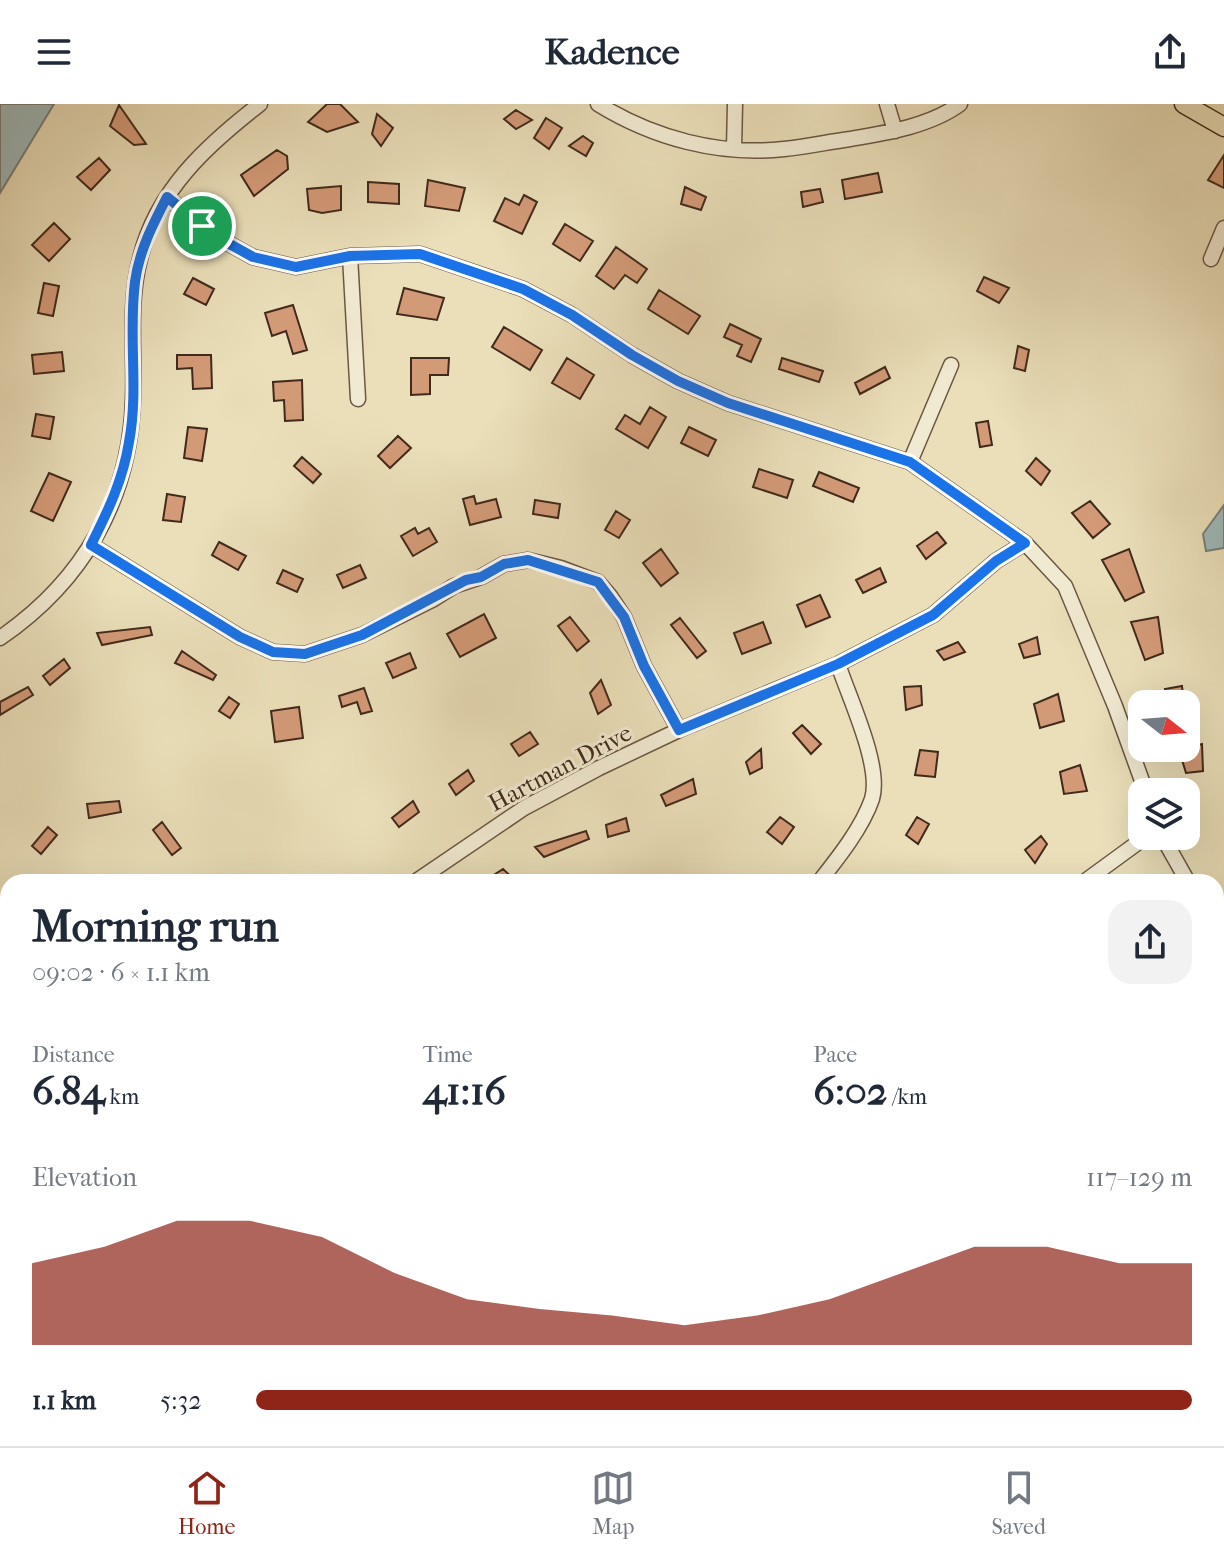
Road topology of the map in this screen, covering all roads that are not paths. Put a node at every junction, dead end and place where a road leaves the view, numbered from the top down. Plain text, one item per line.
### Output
1 (260, 104) edge
2 (598, 104) edge
3 (735, 104) edge
4 (887, 104) edge
5 (960, 104) edge
6 (1184, 104) edge
7 (1224, 127) edge
8 (895, 131) junction
9 (734, 149) junction
10 (167, 197) junction
11 (1224, 228) edge
12 (350, 256) junction
13 (1211, 259) dead end
14 (951, 365) dead end
15 (358, 399) dead end
16 (910, 462) junction
17 (1025, 543) junction
18 (91, 545) junction
19 (0, 638) edge
20 (838, 664) junction
21 (679, 730) junction
22 (1141, 778) edge
23 (1128, 850) edge
24 (1170, 850) edge
25 (427, 874) edge
26 (825, 874) edge
27 (1095, 874) edge
28 (1183, 874) edge

1 - 10 street
2 - 9 street
3 - 9 street
4 - 8 street
5 - 8 street
6 - 7 main road
8 - 9 street
10 - 12 street
10 - 18 street
11 - 13 street
12 - 15 street
12 - 16 street
14 - 16 street
16 - 17 street
17 - 20 street, Hartman Drive
17 - 22 street
18 - 19 street
18 - 21 street
20 - 21 street, Hartman Drive
20 - 26 street
21 - 25 street, Hartman Drive
23 - 27 street
24 - 28 street

